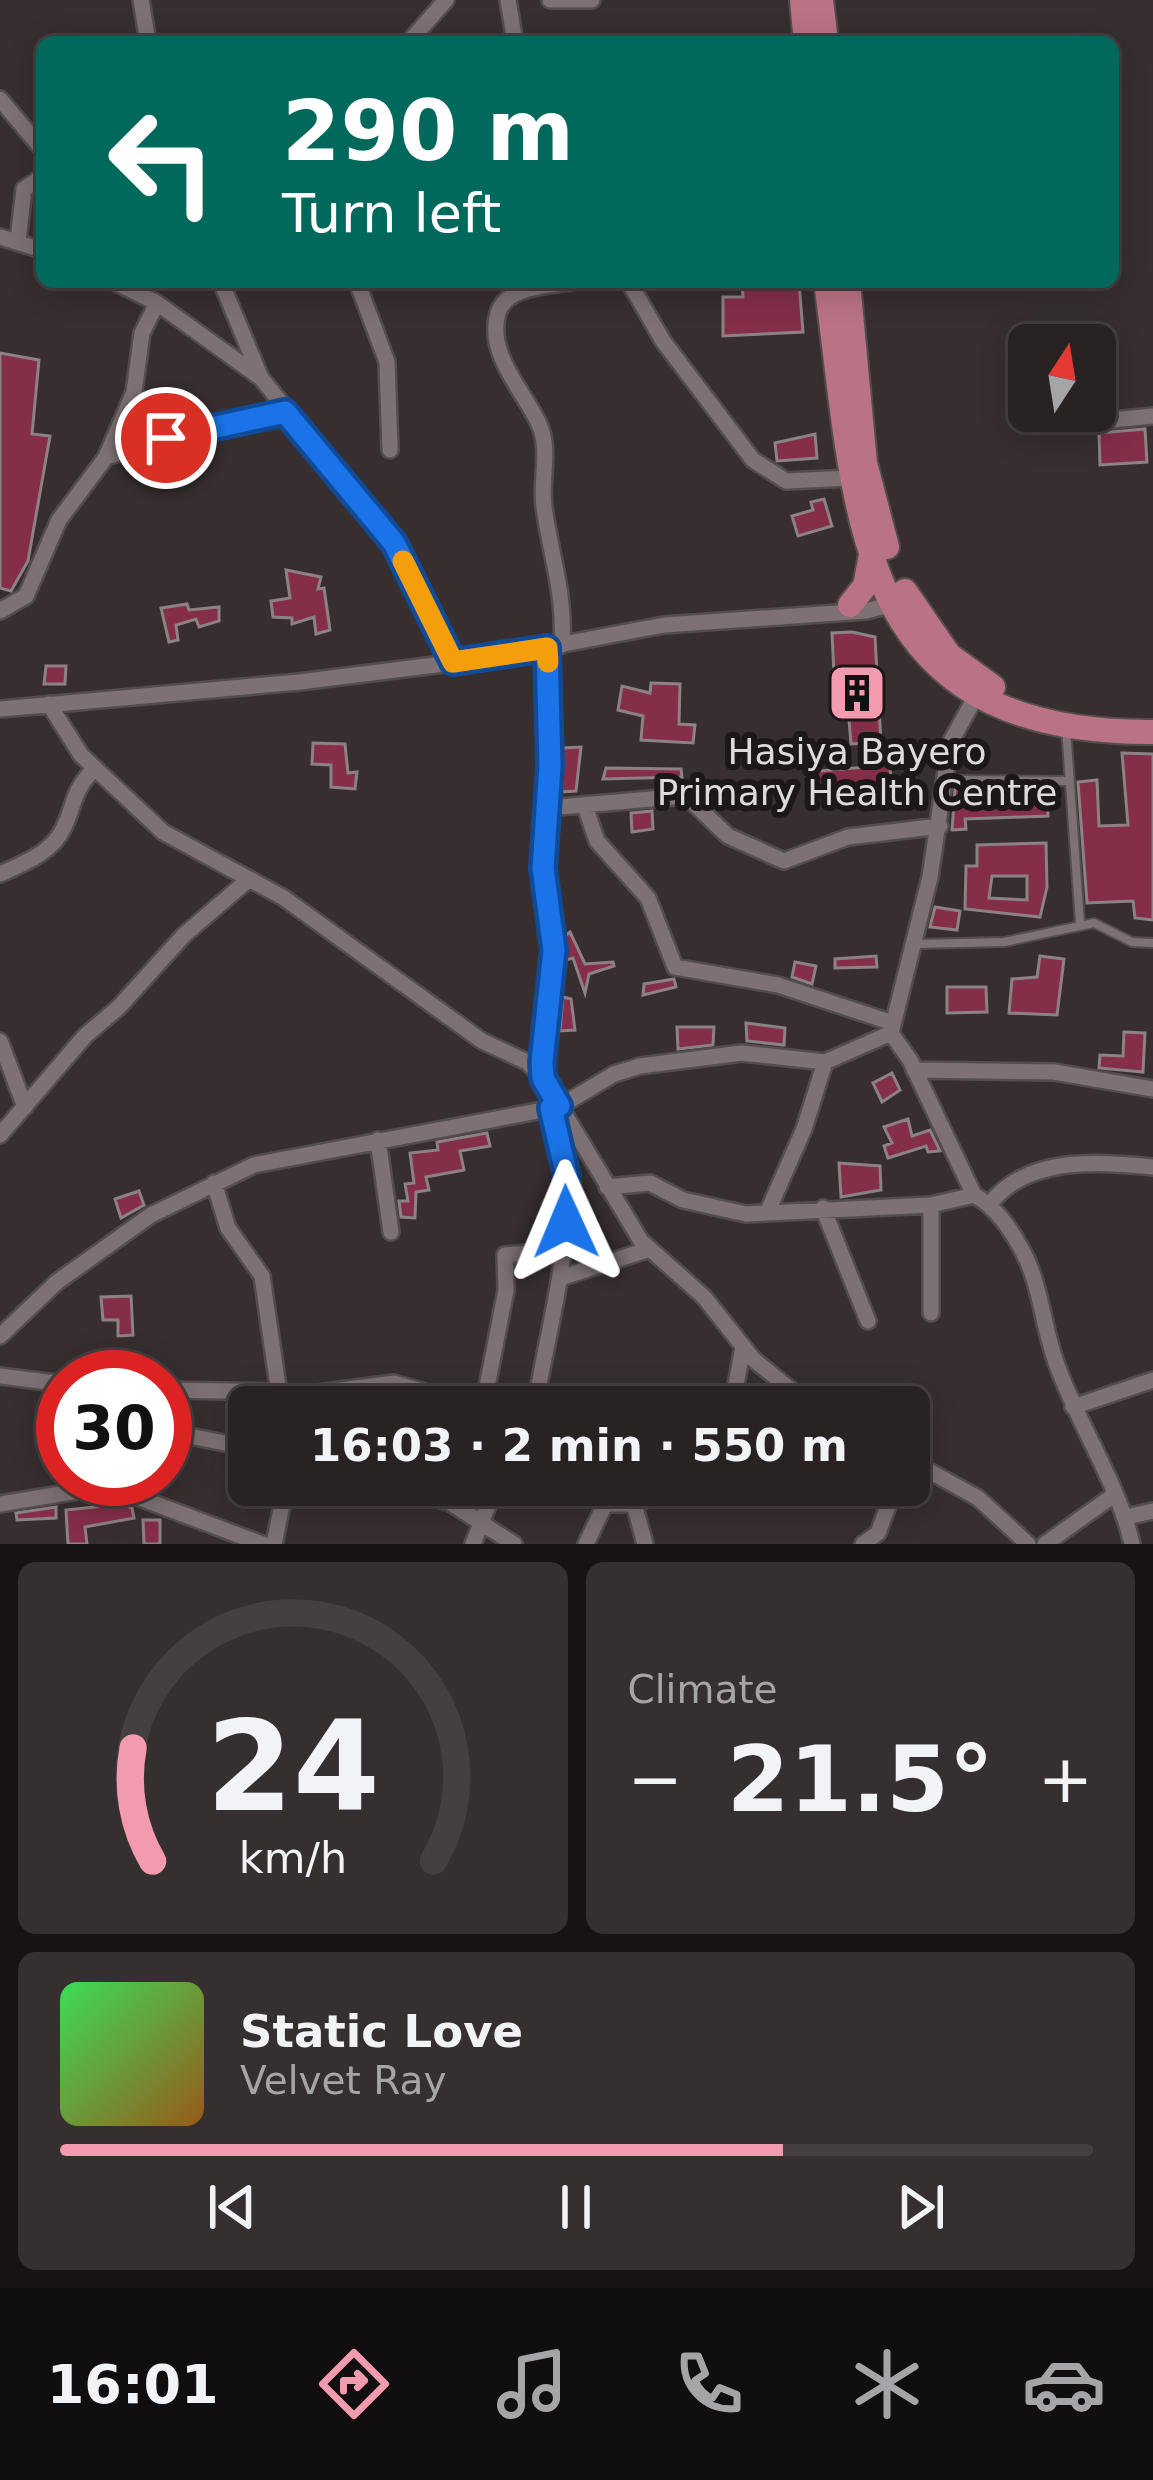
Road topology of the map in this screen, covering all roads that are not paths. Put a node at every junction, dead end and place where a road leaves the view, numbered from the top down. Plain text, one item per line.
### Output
1 (141, 0) edge
2 (446, 0) edge
3 (524, 0) edge
4 (550, 0) edge
5 (592, 0) edge
6 (802, 0) edge
7 (821, 0) edge
8 (509, 1) edge
9 (147, 36) edge
10 (414, 36) edge
11 (514, 36) edge
12 (805, 36) edge
13 (825, 36) edge
14 (0, 99) edge
15 (36, 142) edge
16 (36, 181) edge
17 (0, 237) edge
18 (18, 241) junction
19 (36, 248) edge
20 (141, 288) edge
21 (224, 288) edge
22 (359, 288) edge
23 (544, 288) edge
24 (632, 288) edge
25 (827, 288) edge
26 (849, 288) edge
27 (158, 303) junction
28 (261, 378) junction
29 (285, 412) junction
30 (1153, 416) edge
31 (1116, 419) edge
32 (390, 450) dead end
33 (106, 457) junction
34 (850, 478) junction
35 (872, 552) junction
36 (897, 592) junction
37 (846, 608) junction
38 (0, 611) edge
39 (555, 646) junction
40 (453, 662) junction
41 (976, 696) junction
42 (49, 704) junction
43 (0, 709) edge
44 (1153, 716) edge
45 (1066, 728) junction
46 (1153, 732) edge
47 (94, 770) junction
48 (945, 779) junction
49 (1066, 781) junction
50 (585, 806) junction
51 (547, 808) junction
52 (940, 826) junction
53 (0, 874) edge
54 (248, 880) junction
55 (1080, 923) junction
56 (1153, 943) edge
57 (914, 944) junction
58 (892, 1028) junction
59 (0, 1041) edge
60 (825, 1062) junction
61 (914, 1070) junction
62 (543, 1078) junction
63 (1153, 1089) edge
64 (25, 1107) junction
65 (555, 1107) junction
66 (0, 1135) edge
67 (378, 1140) junction
68 (1153, 1167) edge
69 (214, 1183) junction
70 (607, 1187) junction
71 (982, 1199) junction
72 (931, 1205) junction
73 (823, 1208) junction
74 (767, 1214) junction
75 (391, 1232) dead end
76 (650, 1249) junction
77 (562, 1250) junction
78 (560, 1278) junction
79 (931, 1313) dead end
80 (868, 1321) dead end
81 (0, 1336) edge
82 (742, 1347) junction
83 (0, 1376) edge
84 (1153, 1380) edge
85 (36, 1381) edge
86 (278, 1386) edge
87 (484, 1386) edge
88 (539, 1386) edge
89 (736, 1386) edge
90 (788, 1386) edge
91 (192, 1392) edge
92 (228, 1395) edge
93 (1073, 1407) junction
94 (192, 1436) edge
95 (228, 1444) edge
96 (930, 1472) edge
97 (1114, 1495) junction
98 (36, 1497) edge
99 (0, 1504) edge
100 (168, 1506) edge
101 (282, 1506) edge
102 (455, 1506) edge
103 (487, 1506) edge
104 (607, 1506) edge
105 (626, 1506) edge
106 (888, 1506) edge
107 (1153, 1511) edge
108 (1126, 1517) junction
109 (480, 1523) junction
110 (262, 1544) edge
111 (274, 1544) edge
112 (473, 1544) edge
113 (514, 1544) edge
114 (586, 1544) edge
115 (645, 1544) edge
116 (863, 1544) edge
117 (1028, 1544) edge
118 (1045, 1544) edge
119 (1132, 1544) edge

1 - 9 street
2 - 10 street
3 - 8 street
4 - 5 street
6 - 12 main road
7 - 13 main road
8 - 11 street
14 - 15 street
16 - 18 street
17 - 18 street
18 - 19 street
20 - 27 street
21 - 28 street
22 - 32 street
23 - 39 street
24 - 34 street
25 - 34 main road
26 - 36 main road
27 - 28 street
27 - 33 street
28 - 29 street
29 - 33 street
29 - 40 street
30 - 31 street
33 - 38 street
34 - 35 main road
35 - 36 main road
35 - 37 main road
36 - 37 street
36 - 41 main road
36 - 44 main road
37 - 39 street
39 - 40 street
39 - 51 street
40 - 42 street
41 - 45 main road
41 - 48 street
42 - 43 street
42 - 47 street
45 - 46 main road
45 - 49 lane
47 - 53 street
47 - 54 street
48 - 49 lane
48 - 52 street
49 - 55 lane
50 - 51 street
50 - 52 street
50 - 58 street
51 - 62 street
52 - 57 street
54 - 62 street
54 - 64 street
55 - 56 lane
55 - 57 lane
57 - 58 street
58 - 60 street
58 - 61 street
59 - 64 street
60 - 65 street
60 - 74 street
61 - 63 street
61 - 71 street
62 - 65 street
64 - 66 street
65 - 67 street
65 - 70 street
65 - 77 street
67 - 69 street
67 - 75 street
68 - 71 street
69 - 81 street
69 - 86 street
70 - 74 street
70 - 76 street
71 - 72 street
71 - 93 street
72 - 73 street
72 - 79 street
73 - 74 street
73 - 80 street
76 - 78 street
76 - 82 street
77 - 78 street
77 - 87 street
78 - 88 street
82 - 89 street
82 - 90 street
83 - 85 street
84 - 93 street
91 - 92 street
93 - 97 street
94 - 95 street
96 - 117 street
97 - 108 street
97 - 118 street
98 - 99 street
100 - 110 street
101 - 111 street
102 - 109 street
103 - 109 street
104 - 114 street
105 - 115 street
106 - 116 street
107 - 108 street
108 - 119 street
109 - 112 street
109 - 113 street

